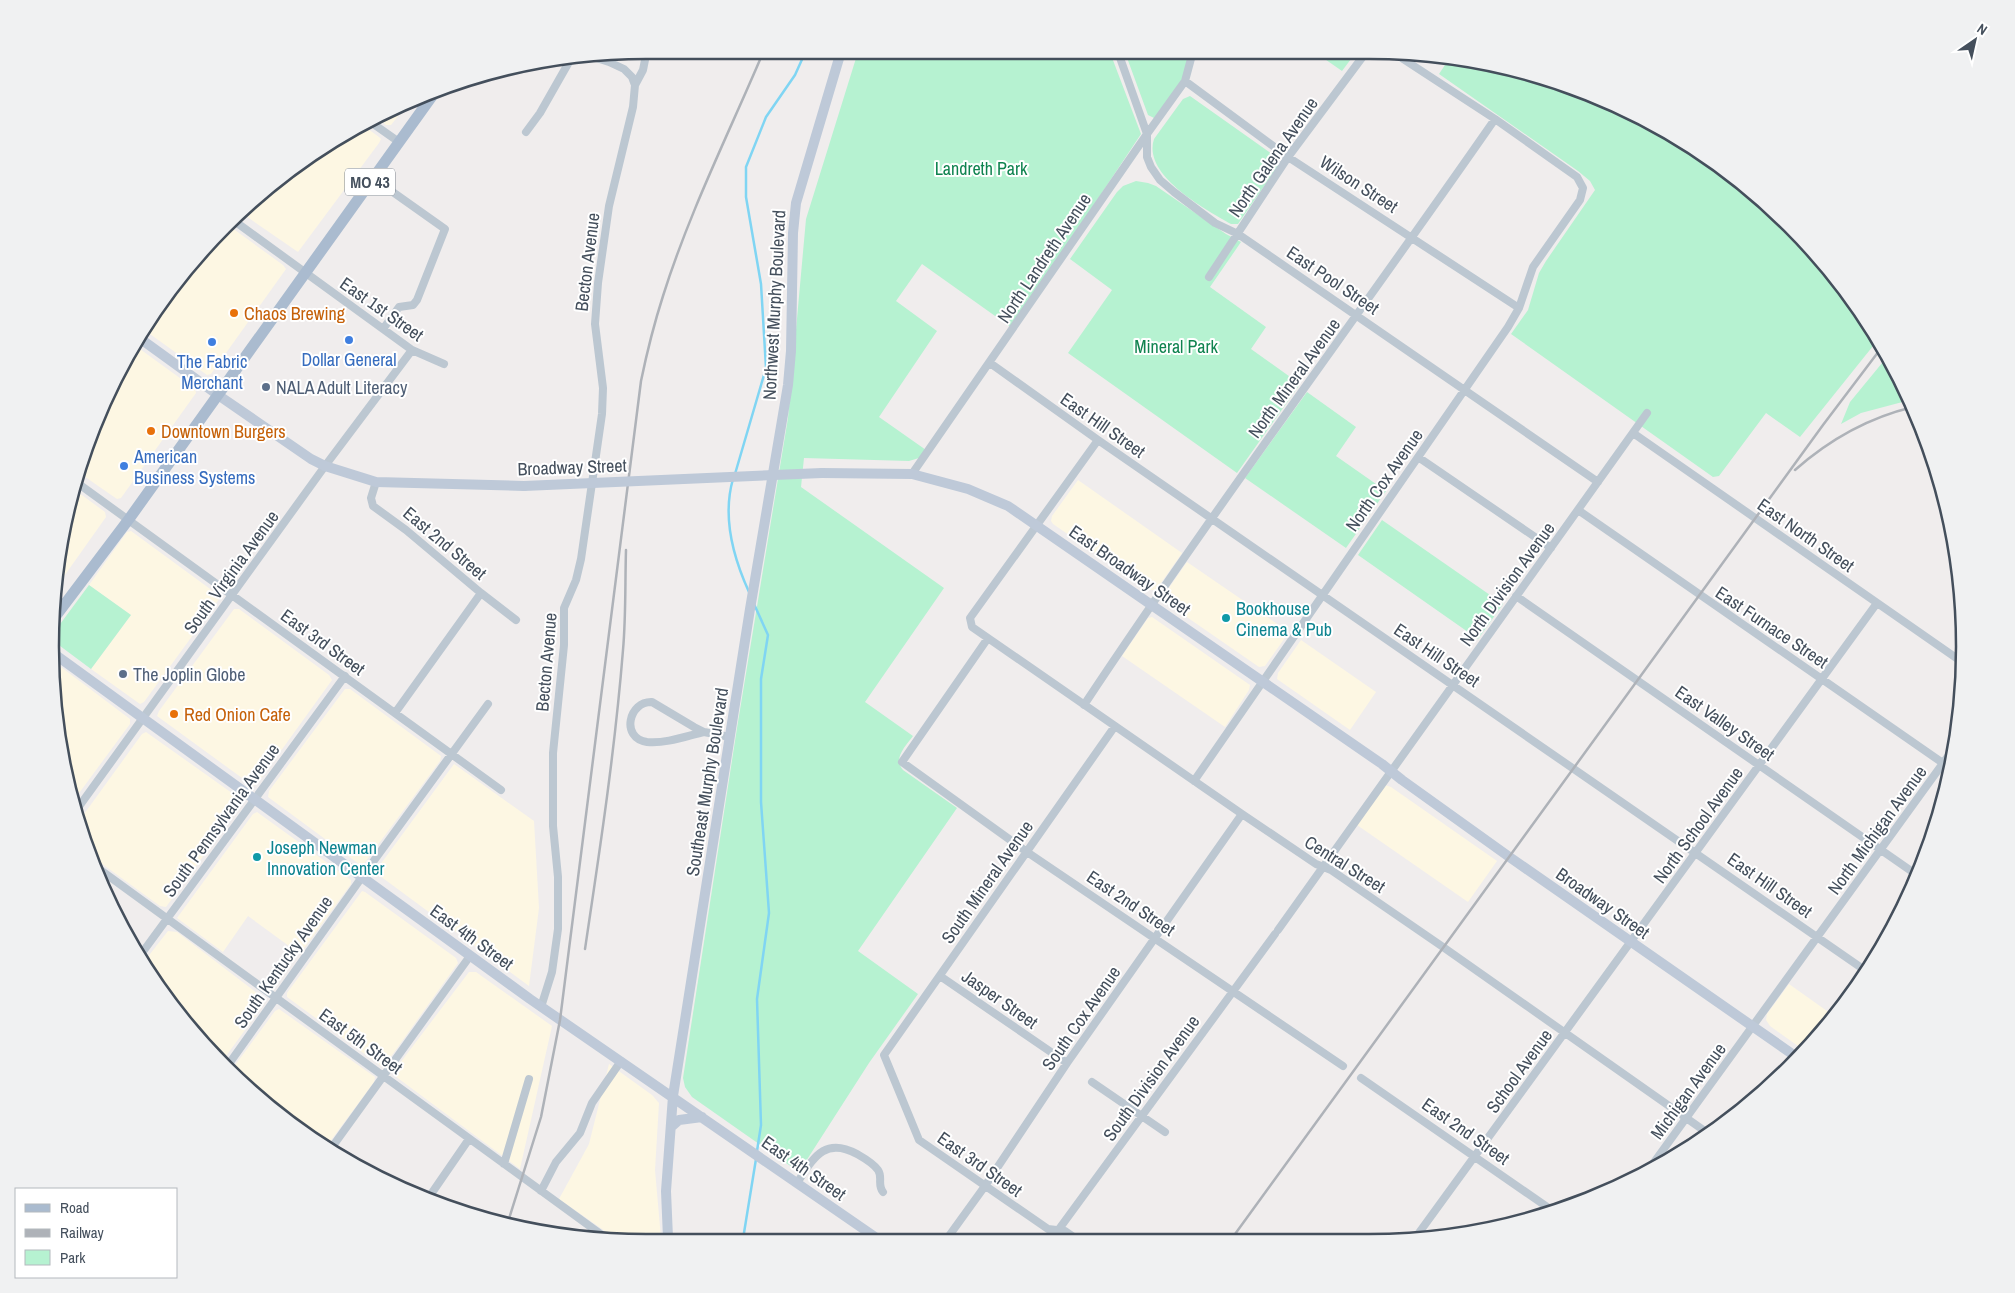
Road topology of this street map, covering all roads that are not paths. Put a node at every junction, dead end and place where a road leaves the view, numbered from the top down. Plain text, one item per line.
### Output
1 (645, 59) edge
2 (839, 59) edge
3 (1120, 59) edge
4 (1191, 59) edge
5 (1361, 59) edge
6 (604, 60) edge
7 (1405, 60) edge
8 (568, 64) edge
9 (1185, 81) junction
10 (635, 85) junction
11 (429, 101) edge
12 (1495, 119) junction
13 (376, 125) edge
14 (526, 132) dead end
15 (1147, 134) junction
16 (399, 142) junction
17 (1288, 157) junction
18 (373, 178) junction
19 (238, 224) edge
20 (1238, 234) junction
21 (1413, 237) junction
22 (305, 273) junction
23 (1209, 277) dead end
24 (1520, 308) junction
25 (1357, 315) junction
26 (383, 329) junction
27 (144, 342) edge
28 (412, 350) junction
29 (990, 363) junction
30 (444, 364) dead end
31 (1465, 390) junction
32 (218, 395) junction
33 (1647, 413) dead end
34 (1633, 433) junction
35 (1098, 440) junction
36 (779, 443) joint
37 (1418, 457) junction
38 (325, 466) junction
39 (822, 473) joint
40 (912, 474) junction
41 (376, 482) junction
42 (1598, 482) junction
43 (81, 486) edge
44 (1578, 510) junction
45 (1212, 518) junction
46 (129, 519) junction
47 (1037, 525) junction
48 (1550, 548) junction
49 (481, 593) junction
50 (1323, 594) junction
51 (233, 596) junction
52 (1516, 596) junction
53 (1877, 603) junction
54 (1152, 604) junction
55 (60, 610) edge
56 (516, 620) dead end
57 (988, 638) junction
58 (59, 657) edge
59 (1956, 658) edge
60 (345, 676) junction
61 (1822, 679) junction
62 (1263, 682) junction
63 (1453, 684) junction
64 (488, 704) dead end
65 (1084, 705) junction
66 (395, 713) junction
67 (144, 718) junction
68 (1115, 726) junction
69 (704, 732) junction
70 (730, 738) junction
71 (452, 754) junction
72 (1759, 765) junction
73 (1944, 765) edge
74 (1943, 770) edge
75 (1391, 771) junction
76 (1194, 781) junction
77 (501, 790) dead end
78 (256, 798) junction
79 (81, 804) edge
80 (1242, 814) junction
81 (1881, 850) junction
82 (1027, 852) junction
83 (1696, 853) junction
84 (1323, 867) junction
85 (1912, 871) edge
86 (104, 873) edge
87 (362, 877) junction
88 (167, 919) junction
89 (1818, 937) junction
90 (1156, 939) junction
91 (1631, 942) junction
92 (144, 951) edge
93 (470, 956) junction
94 (1861, 967) edge
95 (940, 976) junction
96 (1232, 992) junction
97 (276, 998) junction
98 (541, 1007) junction
99 (1753, 1026) junction
100 (1565, 1034) junction
101 (1792, 1054) edge
102 (884, 1055) joint
103 (621, 1061) junction
104 (231, 1062) edge
105 (1067, 1063) junction
106 (1343, 1066) dead end
107 (383, 1076) junction
108 (1361, 1078) dead end
109 (529, 1080) dead end
110 (1092, 1082) dead end
111 (672, 1096) junction
112 (1142, 1116) junction
113 (702, 1117) junction
114 (1687, 1118) junction
115 (670, 1127) junction
116 (1703, 1129) edge
117 (1165, 1132) dead end
118 (469, 1139) junction
119 (334, 1144) edge
120 (1475, 1156) junction
121 (1657, 1159) edge
122 (504, 1164) junction
123 (797, 1183) junction
124 (985, 1186) junction
125 (541, 1191) junction
126 (883, 1192) dead end
127 (432, 1193) edge
128 (1546, 1206) edge
129 (1058, 1230) junction
130 (598, 1232) edge
131 (1420, 1232) edge
132 (668, 1234) edge
133 (871, 1234) edge
134 (950, 1234) edge
135 (1055, 1234) edge
136 (1069, 1234) edge

1 - 10 street, Becton Avenue
2 - 36 street, Northwest Murphy Boulevard
3 - 15 street, East Pool Street
4 - 9 street, North Landreth Avenue
5 - 17 street, North Galena Avenue
6 - 10 street
7 - 12 street
8 - 14 street
9 - 15 street, North Landreth Avenue
9 - 17 street, Wilson Street
10 - 98 street, Becton Avenue
11 - 16 main road, MO 43
12 - 21 street, North Mineral Avenue
12 - 24 street, North Cox Avenue
13 - 16 street
15 - 20 street, East Pool Street
15 - 29 street, North Landreth Avenue
16 - 18 main road, MO 43
17 - 20 street, North Galena Avenue
17 - 21 street, Wilson Street
18 - 22 main road, MO 43
18 - 26 street
19 - 22 street, East 1st Street
20 - 23 street, North Galena Avenue
20 - 25 street, East Pool Street
21 - 24 street, Wilson Street
21 - 25 street, North Mineral Avenue
22 - 26 street, East 1st Street
22 - 32 main road, MO 43
24 - 31 street, North Cox Avenue
25 - 31 street, East Pool Street
25 - 45 street, North Mineral Avenue
26 - 28 street, East 1st Street
27 - 32 street
28 - 30 street, East 1st Street
28 - 38 street, South Virginia Avenue
29 - 35 street, East Hill Street
29 - 40 street, North Landreth Avenue
31 - 37 street, North Cox Avenue
31 - 42 street, East Pool Street
32 - 38 street
32 - 46 main road
33 - 34 street, North Division Avenue
34 - 42 street, North Division Avenue
34 - 53 street, East North Street
35 - 45 street, East Hill Street
35 - 47 street
36 - 70 street, Southeast Murphy Boulevard
37 - 48 street
37 - 50 street, North Cox Avenue
38 - 41 street, Broadway Street
38 - 51 street, South Virginia Avenue
39 - 40 street, East Broadway Street
39 - 41 street, Broadway Street, bridge
40 - 47 street, East Broadway Street
41 - 49 street, East 2nd Street
42 - 44 street, North Division Avenue
43 - 46 street, East 3rd Street
44 - 48 street, North Division Avenue
44 - 61 street, East Furnace Street
45 - 50 street, East Hill Street
45 - 54 street, North Mineral Avenue
46 - 51 street, East 3rd Street
46 - 55 main road
47 - 54 street, East Broadway Street
47 - 57 street, Central Street
48 - 52 street, North Division Avenue
49 - 56 street, East 2nd Street
49 - 66 street
50 - 62 street, North Cox Avenue
50 - 63 street, East Hill Street
51 - 60 street, East 3rd Street
51 - 67 street, South Virginia Avenue
52 - 63 street, North Division Avenue
52 - 72 street, East Valley Street
53 - 59 street, East North Street
53 - 61 street, North School Avenue
54 - 62 street, East Broadway Street
54 - 65 street
57 - 65 street, Central Street
57 - 82 street, East 2nd Street
58 - 67 street, East 4th Street
60 - 66 street, East 3rd Street
60 - 78 street, South Pennsylvania Avenue
61 - 72 street, North School Avenue
61 - 73 street, East Furnace Street
62 - 75 street, East Broadway Street
62 - 76 street, North Cox Avenue
63 - 75 street, North Division Avenue
63 - 83 street, East Hill Street
64 - 71 street, South Kentucky Avenue
65 - 68 street, Central Street
66 - 71 street, East 3rd Street
67 - 78 street, East 4th Street
67 - 79 street, South Virginia Avenue
68 - 76 street, Central Street
68 - 82 street, South Mineral Avenue
69 - 69 street
69 - 70 street
70 - 111 street, Southeast Murphy Boulevard
71 - 77 street, East 3rd Street
71 - 87 street, South Kentucky Avenue
72 - 81 street, East Valley Street
72 - 83 street, North School Avenue
74 - 81 street, North Michigan Avenue
75 - 84 street, South Division Avenue
75 - 91 street, Broadway Street
76 - 80 street, Central Street
78 - 87 street, East 4th Street
78 - 88 street, South Pennsylvania Avenue
80 - 84 street, Central Street
80 - 90 street, South Cox Avenue
81 - 85 street, East Valley Street
81 - 89 street, North Michigan Avenue
82 - 90 street, East 2nd Street
82 - 95 street, South Mineral Avenue
83 - 89 street, East Hill Street
83 - 91 street, North School Avenue
84 - 96 street, South Division Avenue
84 - 100 street, Central Street
86 - 88 street, East 5th Street
87 - 93 street, East 4th Street
87 - 97 street, South Kentucky Avenue
88 - 92 street, South Pennsylvania Avenue
88 - 97 street, East 5th Street
89 - 94 street, East Hill Street
89 - 99 street, North Michigan Avenue
90 - 96 street, East 2nd Street
90 - 105 street, South Cox Avenue
91 - 99 street, Broadway Street
91 - 100 street, School Avenue
93 - 98 street, East 4th Street
93 - 107 street
95 - 102 street, South Mineral Avenue
95 - 105 street, Jasper Street
96 - 106 street, East 2nd Street
96 - 112 street, South Division Avenue
97 - 104 street, South Kentucky Avenue
97 - 107 street, East 5th Street
98 - 103 street, East 4th Street
99 - 101 street, Broadway Street
99 - 114 street, Michigan Avenue
100 - 114 street, Central Street
100 - 120 street, School Avenue
102 - 124 street, East 3rd Street
103 - 111 street, East 4th Street
103 - 125 street
105 - 124 street, South Cox Avenue
107 - 118 street, East 5th Street
107 - 119 street
108 - 120 street, East 2nd Street
109 - 122 street
110 - 112 street
111 - 113 street, East 4th Street
111 - 115 street, Southeast Murphy Boulevard
112 - 117 street
112 - 129 street, South Division Avenue
113 - 115 street
113 - 123 street, East 4th Street
114 - 116 street, Central Street
114 - 121 street, Michigan Avenue
115 - 132 street, Southeast Murphy Boulevard
118 - 122 street, East 5th Street
118 - 127 street
120 - 128 street, East 2nd Street
120 - 131 street, School Avenue
122 - 125 street, East 5th Street
123 - 126 street
123 - 133 street, East 4th Street
124 - 129 street, East 3rd Street
124 - 134 street, South Cox Avenue
125 - 130 street, East 5th Street
129 - 135 street, South Division Avenue
129 - 136 street, East 3rd Street

